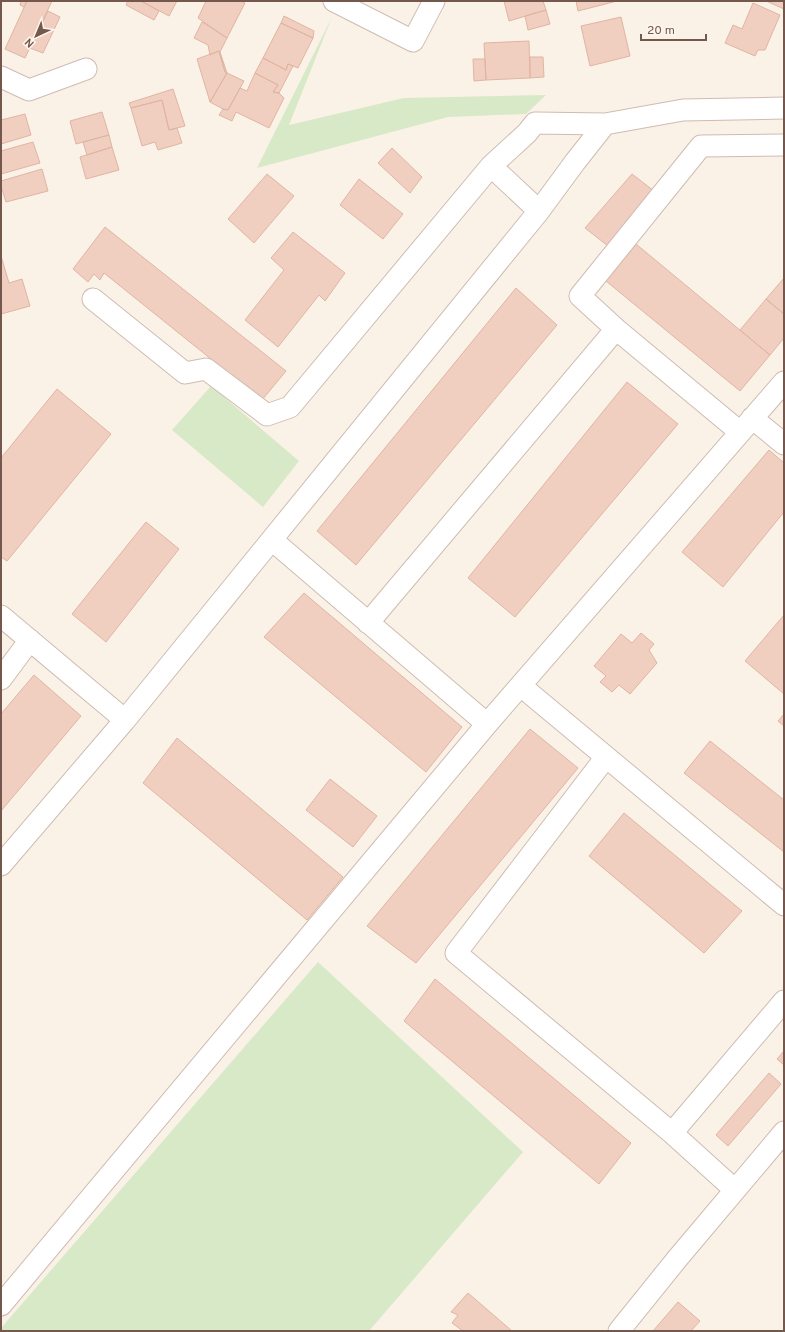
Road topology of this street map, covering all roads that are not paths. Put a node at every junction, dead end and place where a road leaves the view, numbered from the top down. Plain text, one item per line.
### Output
1 (334, 1) edge
2 (434, 1) edge
3 (86, 70) dead end
4 (1, 77) edge
5 (784, 108) edge
6 (605, 124) junction
7 (784, 145) edge
8 (491, 166) junction
9 (540, 211) junction
10 (93, 299) dead end
11 (616, 329) junction
12 (784, 382) edge
13 (746, 425) junction
14 (784, 444) edge
15 (272, 540) junction
16 (1, 616) edge
17 (368, 622) junction
18 (30, 640) junction
19 (1, 679) edge
20 (521, 686) junction
21 (125, 720) junction
22 (487, 724) junction
23 (606, 757) junction
24 (1, 864) edge
25 (784, 906) edge
26 (784, 1001) edge
27 (784, 1132) edge
28 (672, 1133) junction
29 (735, 1190) junction
30 (1, 1305) edge
31 (619, 1331) edge

1 - 2 street
3 - 4 street
5 - 6 street
6 - 8 street
6 - 9 street
7 - 11 street
8 - 9 street
8 - 10 street
9 - 15 street
11 - 13 street
11 - 17 street
12 - 13 street
13 - 14 street
13 - 20 street
15 - 17 street
15 - 21 street
16 - 18 street
17 - 22 street
18 - 19 street
18 - 21 street
20 - 22 street
20 - 23 street
21 - 24 street
22 - 30 street
23 - 25 street
23 - 28 street
26 - 28 street
27 - 29 street
28 - 29 street
29 - 31 street

